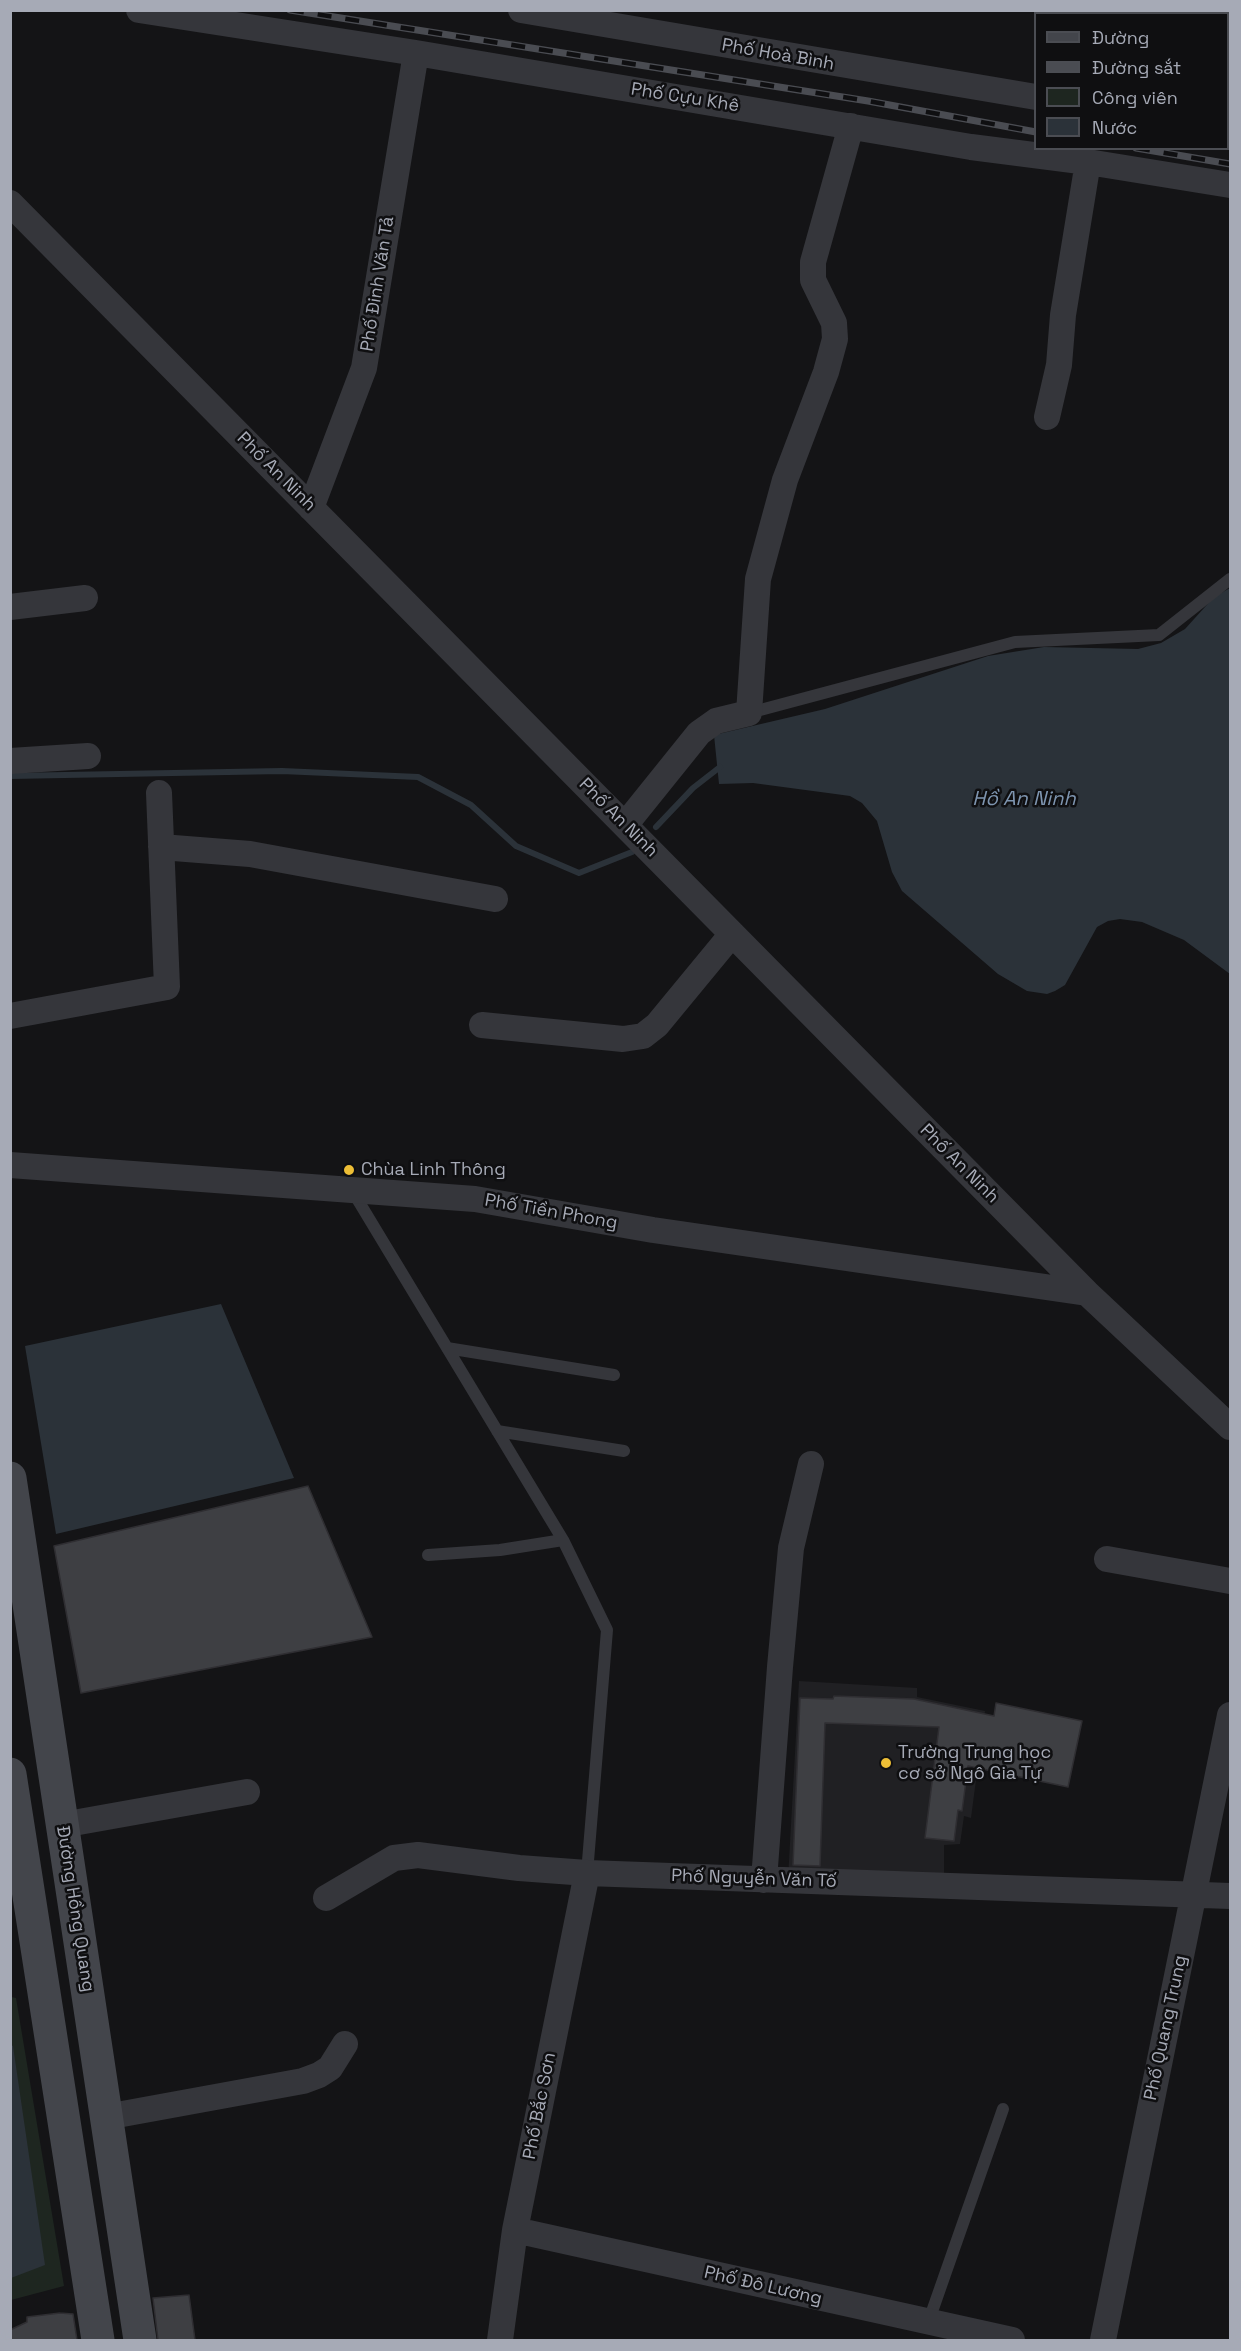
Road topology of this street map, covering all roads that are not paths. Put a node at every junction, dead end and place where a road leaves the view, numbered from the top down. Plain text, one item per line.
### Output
1 (139, 10) edge
2 (522, 11) edge
3 (416, 53) junction
4 (1034, 97) edge
5 (851, 126) junction
6 (1088, 162) junction
7 (1230, 185) edge
8 (10, 203) edge
9 (1047, 417) dead end
10 (311, 508) junction
11 (1230, 579) edge
12 (85, 598) dead end
13 (10, 607) edge
14 (749, 713) junction
15 (88, 756) dead end
16 (10, 761) edge
17 (159, 793) dead end
18 (625, 825) junction
19 (161, 847) junction
20 (495, 899) dead end
21 (732, 934) junction
22 (10, 1016) edge
23 (482, 1025) dead end
24 (10, 1165) edge
25 (353, 1192) junction
26 (1087, 1293) junction
27 (447, 1348) junction
28 (614, 1375) dead end
29 (1230, 1427) edge
30 (497, 1431) junction
31 (624, 1451) dead end
32 (811, 1464) dead end
33 (10, 1478) edge
34 (563, 1540) junction
35 (428, 1555) dead end
36 (1107, 1559) dead end
37 (1230, 1581) edge
38 (1230, 1715) edge
39 (10, 1774) edge
40 (247, 1792) dead end
41 (62, 1825) junction
42 (587, 1873) junction
43 (764, 1880) junction
44 (1193, 1895) junction
45 (1230, 1896) edge
46 (326, 1898) dead end
47 (79, 1936) junction
48 (36, 1940) junction
49 (345, 2044) dead end
50 (1003, 2109) dead end
51 (106, 2117) junction
52 (515, 2230) junction
53 (928, 2323) junction
54 (98, 2340) edge
55 (140, 2340) edge
56 (500, 2340) edge
57 (1012, 2340) edge
58 (1103, 2340) edge

1 - 3 street, Phố Cựu Khê
2 - 4 street, Phố Hoà Bình
3 - 5 street, Phố Cựu Khê
3 - 10 street, Phố Đinh Văn Tả
5 - 6 street, Phố Cựu Khê
5 - 14 street
6 - 7 street, Phố Cựu Khê
6 - 9 street
8 - 10 street, Phố An Ninh
10 - 18 street, Phố An Ninh
11 - 14 lane
12 - 13 street
14 - 18 street
15 - 16 street
17 - 19 street
18 - 21 street, Phố An Ninh
19 - 20 street
19 - 22 street
21 - 23 street
21 - 26 street, Phố An Ninh
24 - 25 street, Phố Tiền Phong
25 - 26 street, Phố Tiền Phong
25 - 27 lane
26 - 29 street, Phố An Ninh
27 - 28 lane
27 - 30 lane
30 - 31 lane
30 - 34 lane
32 - 43 street
33 - 41 street, Đường Hồng Quang
34 - 35 lane
34 - 42 lane
36 - 37 street
38 - 44 street, Phố Quang Trung
39 - 48 street
40 - 41 street
41 - 47 street, Đường Hồng Quang
42 - 43 street, Phố Nguyễn Văn Tố
42 - 46 street, Phố Nguyễn Văn Tố
42 - 52 street, Phố Bắc Sơn
43 - 44 street, Phố Nguyễn Văn Tố
44 - 45 street, Phố Nguyễn Văn Tố
44 - 58 street, Phố Quang Trung
47 - 48 street
47 - 51 street, Đường Hồng Quang
48 - 54 street
49 - 51 street
50 - 53 lane
51 - 55 street, Đường Hồng Quang
52 - 53 street, Phố Đô Lương
52 - 56 street, Phố Bắc Sơn
53 - 57 street, Phố Đô Lương

